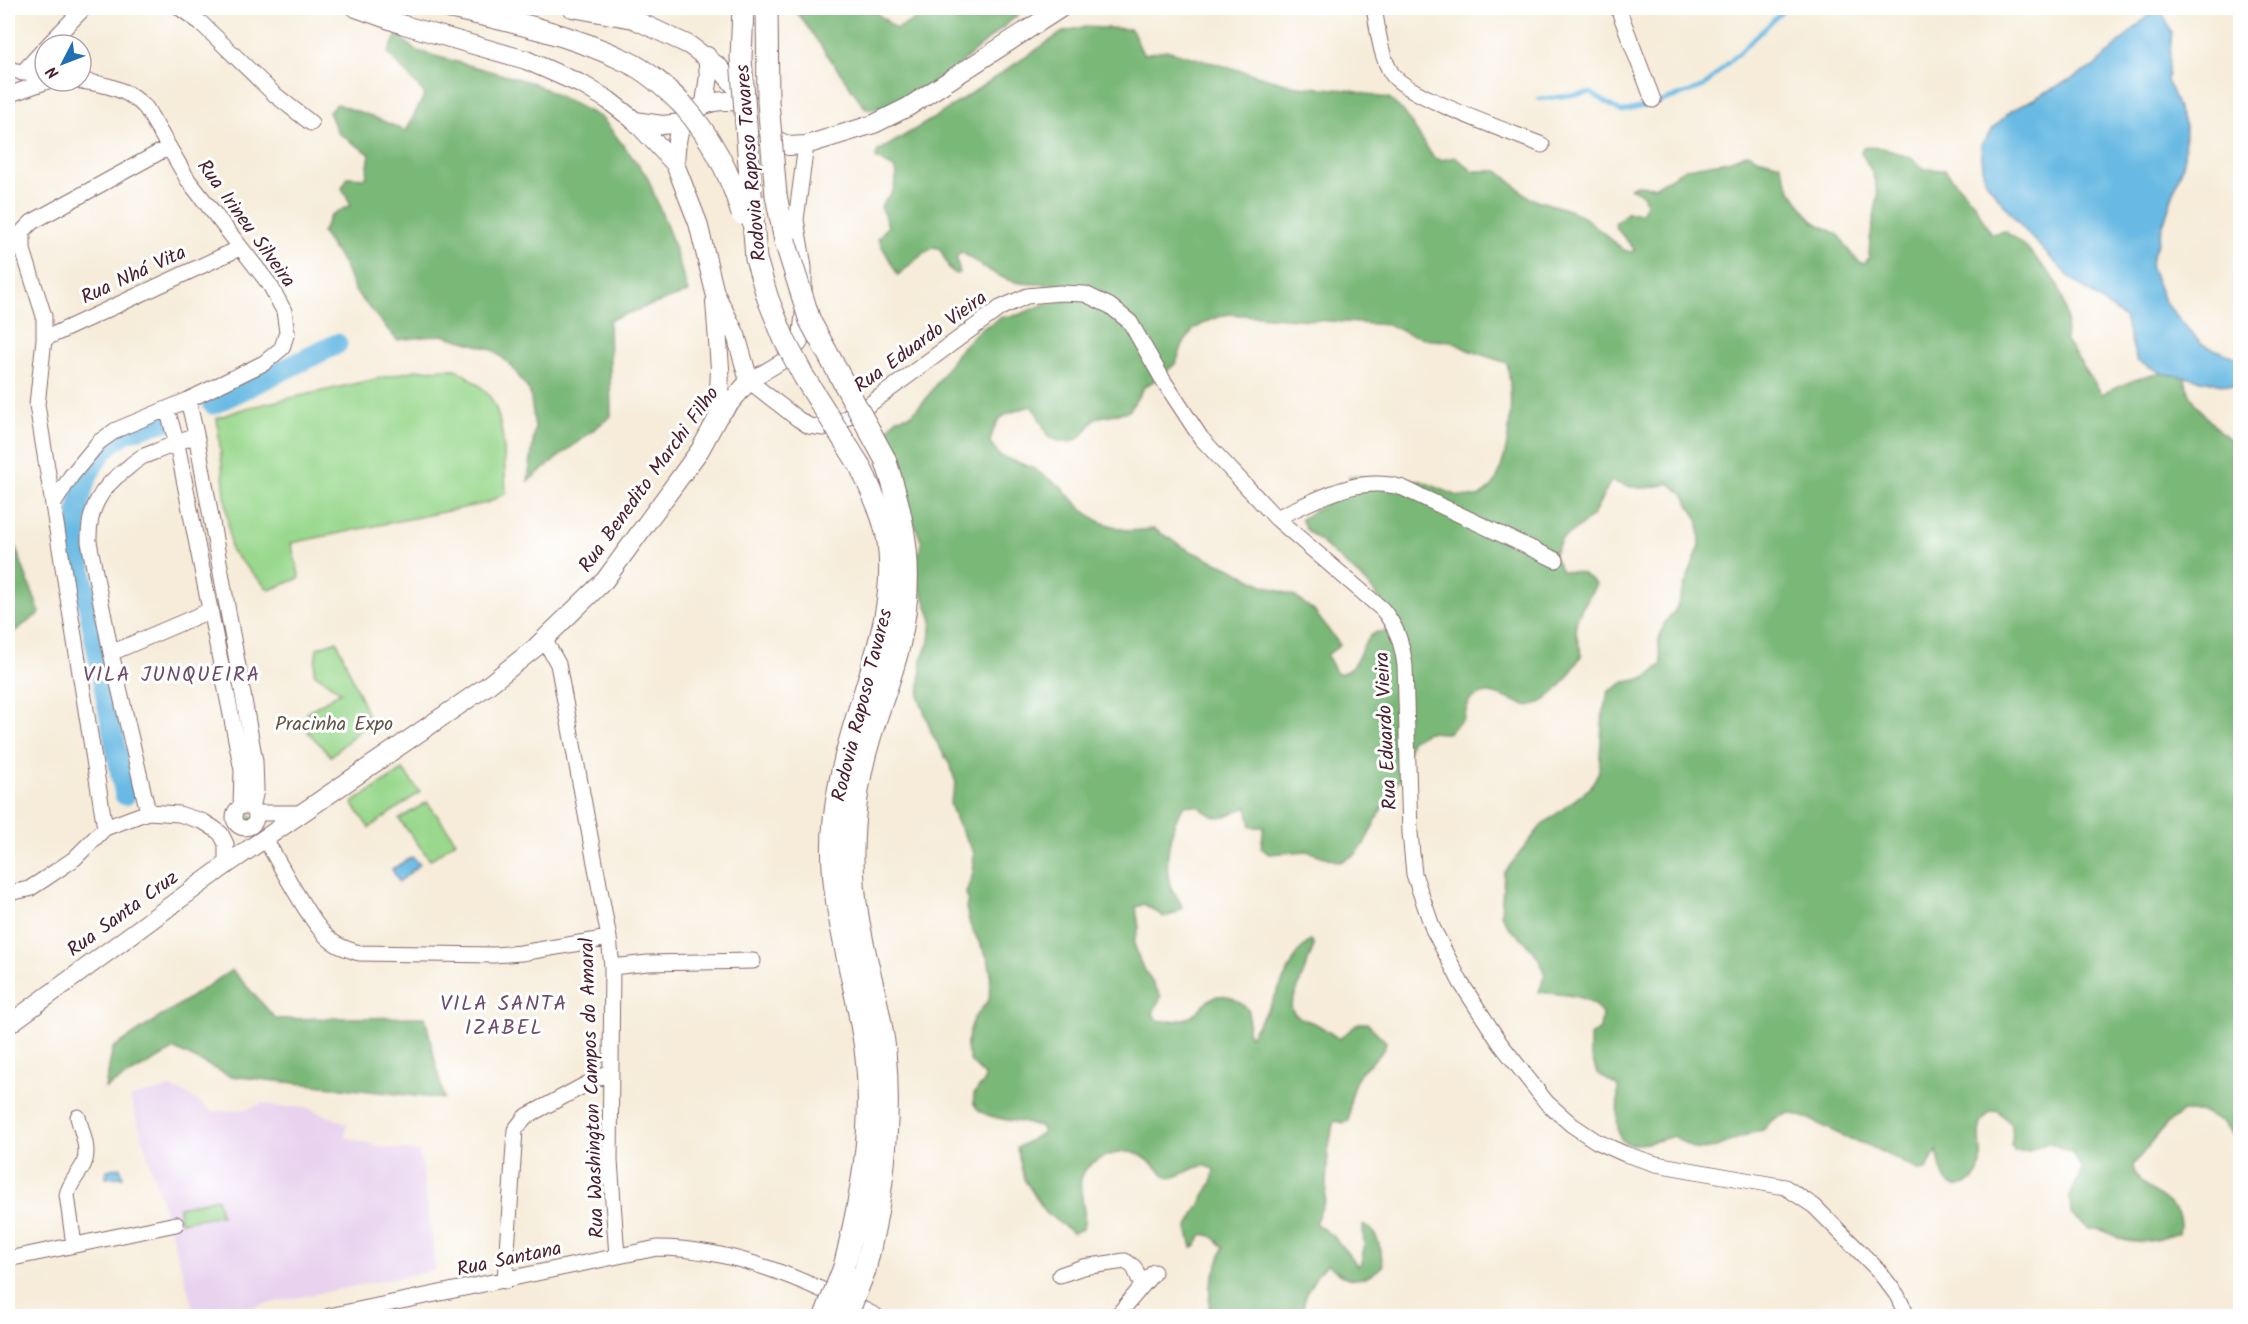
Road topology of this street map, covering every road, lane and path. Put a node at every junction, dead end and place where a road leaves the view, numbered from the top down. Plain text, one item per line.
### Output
1 (84, 8) edge
2 (180, 8) edge
3 (356, 8) edge
4 (451, 8) edge
5 (572, 8) edge
6 (742, 8) edge
7 (767, 8) edge
8 (1061, 8) edge
9 (1374, 8) edge
10 (1618, 8) edge
11 (59, 33) edge
12 (33, 56) edge
13 (707, 56) junction
14 (15, 71) edge
15 (33, 75) edge
16 (93, 83) edge
17 (33, 86) edge
18 (8, 95) edge
19 (1653, 100) dead end
20 (705, 103) junction
21 (750, 104) junction
22 (683, 114) junction
23 (635, 122) junction
24 (311, 123) dead end
25 (806, 145) junction
26 (1542, 145) dead end
27 (169, 147) junction
28 (675, 164) junction
29 (240, 248) junction
30 (756, 259) junction
31 (715, 293) junction
32 (44, 339) junction
33 (749, 381) junction
34 (188, 400) junction
35 (167, 409) junction
36 (718, 417) junction
37 (196, 434) junction
38 (177, 444) junction
39 (53, 505) junction
40 (1276, 518) junction
41 (1556, 560) dead end
42 (211, 610) junction
43 (544, 639) junction
44 (111, 652) junction
45 (250, 809) junction
46 (148, 813) junction
47 (301, 813) junction
48 (105, 828) junction
49 (221, 834) junction
50 (265, 839) junction
51 (226, 865) junction
52 (8, 893) edge
53 (609, 938) junction
54 (753, 961) dead end
55 (612, 967) junction
56 (8, 1025) edge
57 (611, 1071) junction
58 (78, 1117) dead end
59 (176, 1224) dead end
60 (74, 1245) junction
61 (617, 1256) junction
62 (8, 1259) edge
63 (854, 1268) junction
64 (1154, 1272) dead end
65 (1060, 1275) dead end
66 (506, 1281) junction
67 (1142, 1286) junction
68 (328, 1317) edge
69 (825, 1317) edge
70 (847, 1317) edge
71 (876, 1317) edge
72 (1117, 1317) edge
73 (1907, 1317) edge

1 - 11 street
2 - 24 street
3 - 23 main road
4 - 22 highway
5 - 13 main road
6 - 30 highway, Rodovia Raposo Tavares, bridge
7 - 63 highway, Rodovia Raposo Tavares, bridge
8 - 25 main road
9 - 26 street
10 - 19 street
12 - 14 street
13 - 20 main road
13 - 21 main road
14 - 15 street
16 - 27 street, Rua Irineu Silveira
17 - 18 street
20 - 21 main road
20 - 22 main road
21 - 25 main road
22 - 23 main road
22 - 28 main road
22 - 30 highway, bridge
23 - 28 main road
25 - 33 street
27 - 29 street, Rua Irineu Silveira
27 - 32 street
28 - 31 main road
29 - 32 street, Rua Nhá Vita
29 - 34 street, Rua Irineu Silveira
30 - 63 highway, Rodovia Raposo Tavares, bridge
31 - 33 main road
31 - 36 main road
32 - 39 street
33 - 36 main road, Rua Benedito Marchi Filho
33 - 40 street, Rua Eduardo Vieira
34 - 35 street, Rua Irineu Silveira
34 - 37 street
35 - 38 street
35 - 39 street, Rua Irineu Silveira
36 - 43 main road, Rua Benedito Marchi Filho
37 - 38 street
37 - 45 street
38 - 42 street
38 - 44 street
39 - 48 street
40 - 41 street
40 - 73 street, Rua Eduardo Vieira
42 - 44 street
42 - 45 street
43 - 47 main road, Rua Benedito Marchi Filho
43 - 53 street, Rua Washington Campos do Amaral
44 - 46 street
45 - 47 street
45 - 49 street
46 - 48 street
46 - 49 street
47 - 50 main road, Rua Benedito Marchi Filho
48 - 52 street
49 - 51 street
50 - 51 main road, Rua Santa Cruz
50 - 53 street
51 - 56 main road, Rua Santa Cruz
53 - 55 street, Rua Washington Campos do Amaral
54 - 55 street
55 - 57 street, Rua Washington Campos do Amaral
57 - 61 street, Rua Washington Campos do Amaral
57 - 66 street
58 - 60 street
59 - 60 street
60 - 62 street
61 - 66 street, Rua Santana
61 - 71 street, Rua Santana
63 - 69 highway, Rodovia Raposo Tavares, bridge
63 - 70 highway, Rodovia Raposo Tavares, bridge
64 - 67 street
65 - 67 street
66 - 68 street, Rua Santana
67 - 72 street

